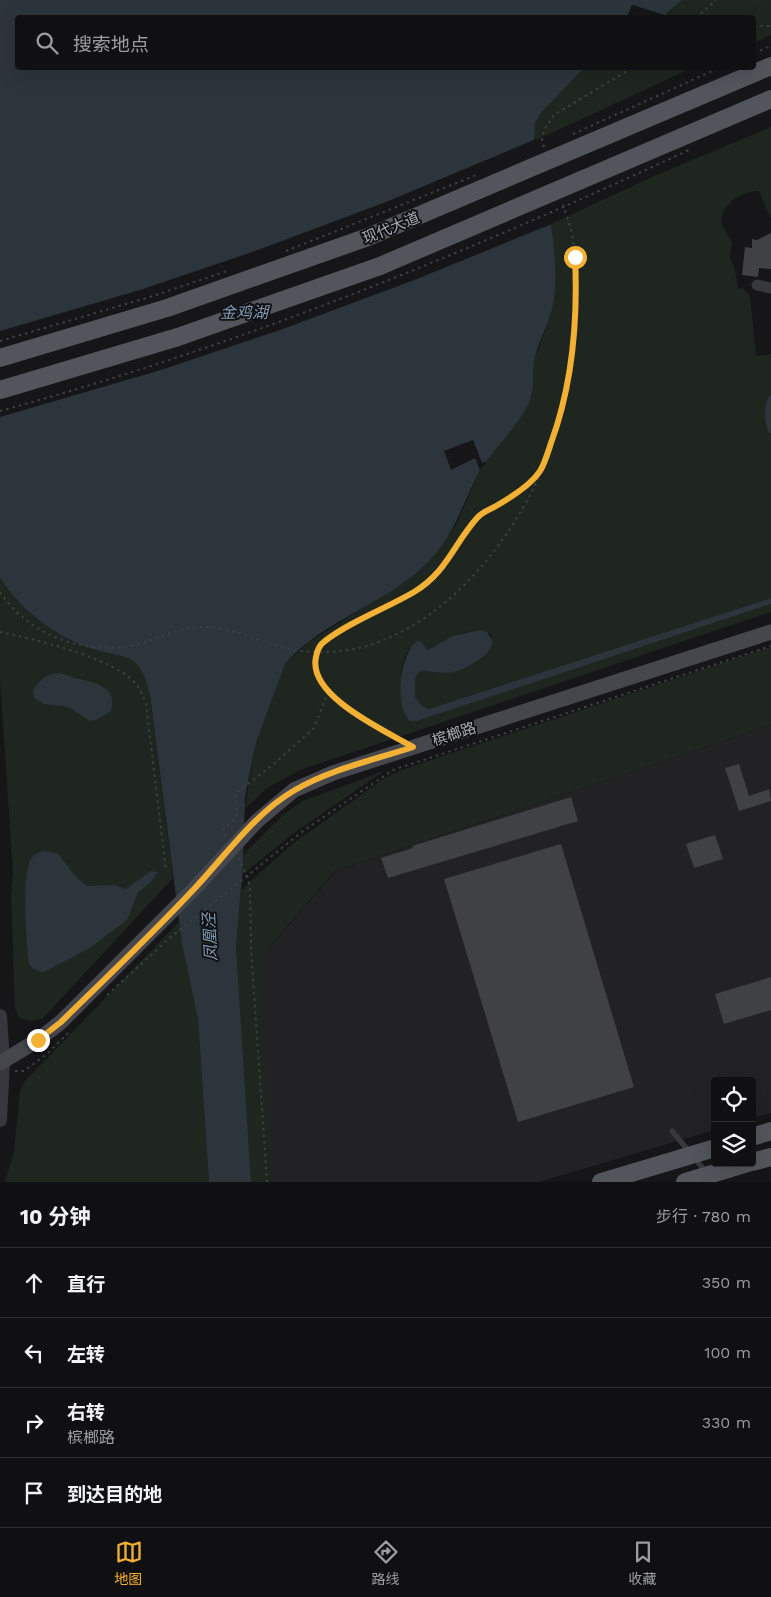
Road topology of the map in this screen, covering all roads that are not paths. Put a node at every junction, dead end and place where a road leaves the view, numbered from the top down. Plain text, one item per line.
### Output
1 (771, 66) edge
2 (771, 100) edge
3 (756, 285) dead end
4 (771, 288) edge
5 (0, 358) edge
6 (0, 390) edge
7 (771, 632) edge
8 (0, 1016) edge
9 (1, 1063) edge
10 (0, 1120) edge
11 (672, 1131) dead end
12 (771, 1131) edge
13 (756, 1136) edge
14 (711, 1149) edge
15 (691, 1155) junction
16 (771, 1156) edge
17 (756, 1161) edge
18 (737, 1167) edge
19 (701, 1180) edge
20 (601, 1182) edge

1 - 5 main road, 现代大道
2 - 6 main road, 现代大道
3 - 4 street
7 - 9 main road, 槟榔路
8 - 9 street
9 - 10 street
11 - 15 lane
12 - 13 main road
14 - 15 main road
15 - 19 main road
15 - 20 main road
16 - 17 main road
18 - 19 main road

